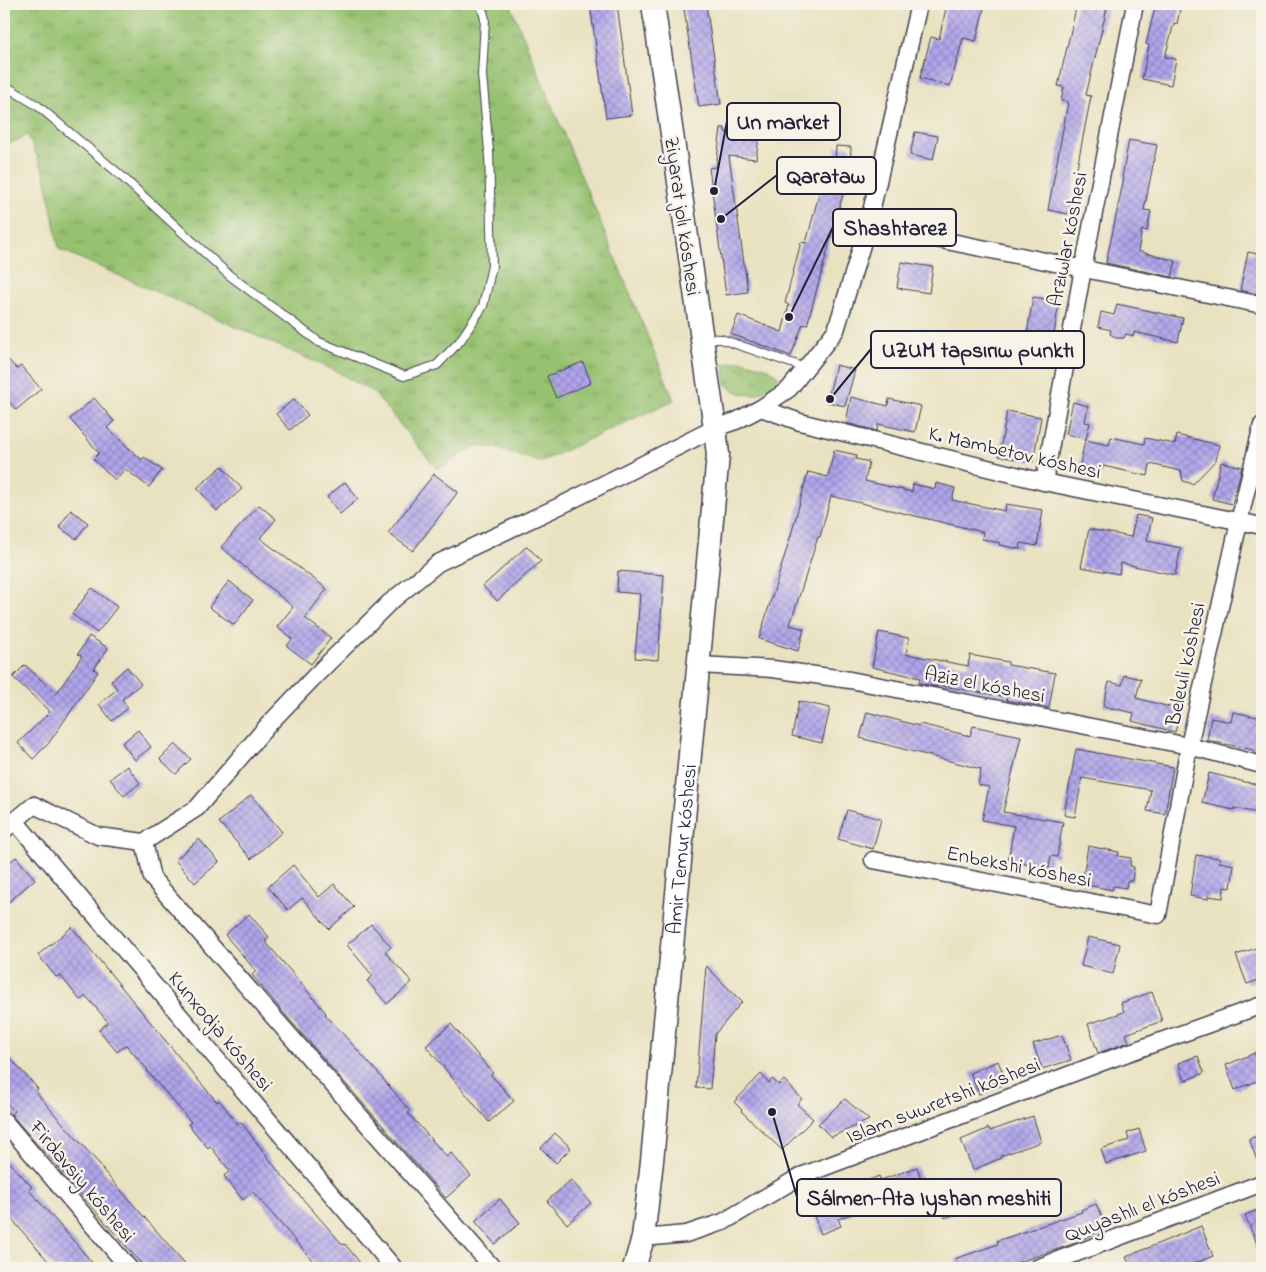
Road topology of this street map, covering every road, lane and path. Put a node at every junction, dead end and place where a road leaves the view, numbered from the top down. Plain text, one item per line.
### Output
1 (481, 4) edge
2 (653, 4) edge
3 (918, 4) edge
4 (1135, 4) edge
5 (4, 85) edge
6 (868, 224) junction
7 (1083, 269) junction
8 (1262, 305) edge
9 (702, 338) junction
10 (797, 365) dead end
11 (760, 408) junction
12 (1262, 425) edge
13 (715, 428) junction
14 (1044, 482) junction
15 (1239, 522) junction
16 (1262, 526) edge
17 (698, 664) junction
18 (1189, 746) junction
19 (1262, 765) edge
20 (9, 826) edge
21 (144, 842) junction
22 (873, 860) dead end
23 (1158, 915) joint
24 (1262, 1005) edge
25 (4, 1120) edge
26 (1262, 1183) edge
27 (643, 1238) junction
28 (129, 1268) edge
29 (394, 1268) edge
30 (493, 1268) edge
31 (634, 1268) edge
32 (1037, 1268) edge

1 - 5 lane
2 - 9 street, Ziyarat jolı kóshesi
3 - 6 street
4 - 7 street, Arzıwlar kóshesi
6 - 7 street
6 - 11 street
7 - 8 street
7 - 14 street, Arzıwlar kóshesi
9 - 10 lane
9 - 13 street, Ziyarat jolı kóshesi
11 - 13 street
11 - 14 street, K. Mambetov kóshesi
12 - 15 street, Beleuli kóshesi
13 - 17 street, Amir Temur kóshesi
13 - 21 street
14 - 15 street, K. Mambetov kóshesi
15 - 16 street, K. Mambetov kóshesi
15 - 18 street, Beleuli kóshesi
17 - 18 street, Aziz el kóshesi
17 - 27 street, Amir Temur kóshesi
18 - 19 street, Aziz el kóshesi
18 - 23 street, Beleuli kóshesi
20 - 21 street
20 - 29 street, Kunxodja kóshesi
21 - 30 street
22 - 23 street, Enbekshi kóshesi
24 - 27 street, Islam suwretshi kóshesi
25 - 28 street, Firdavsiy kóshesi
26 - 32 street, Quyashlı el kóshesi
27 - 31 street, Amir Temur kóshesi

